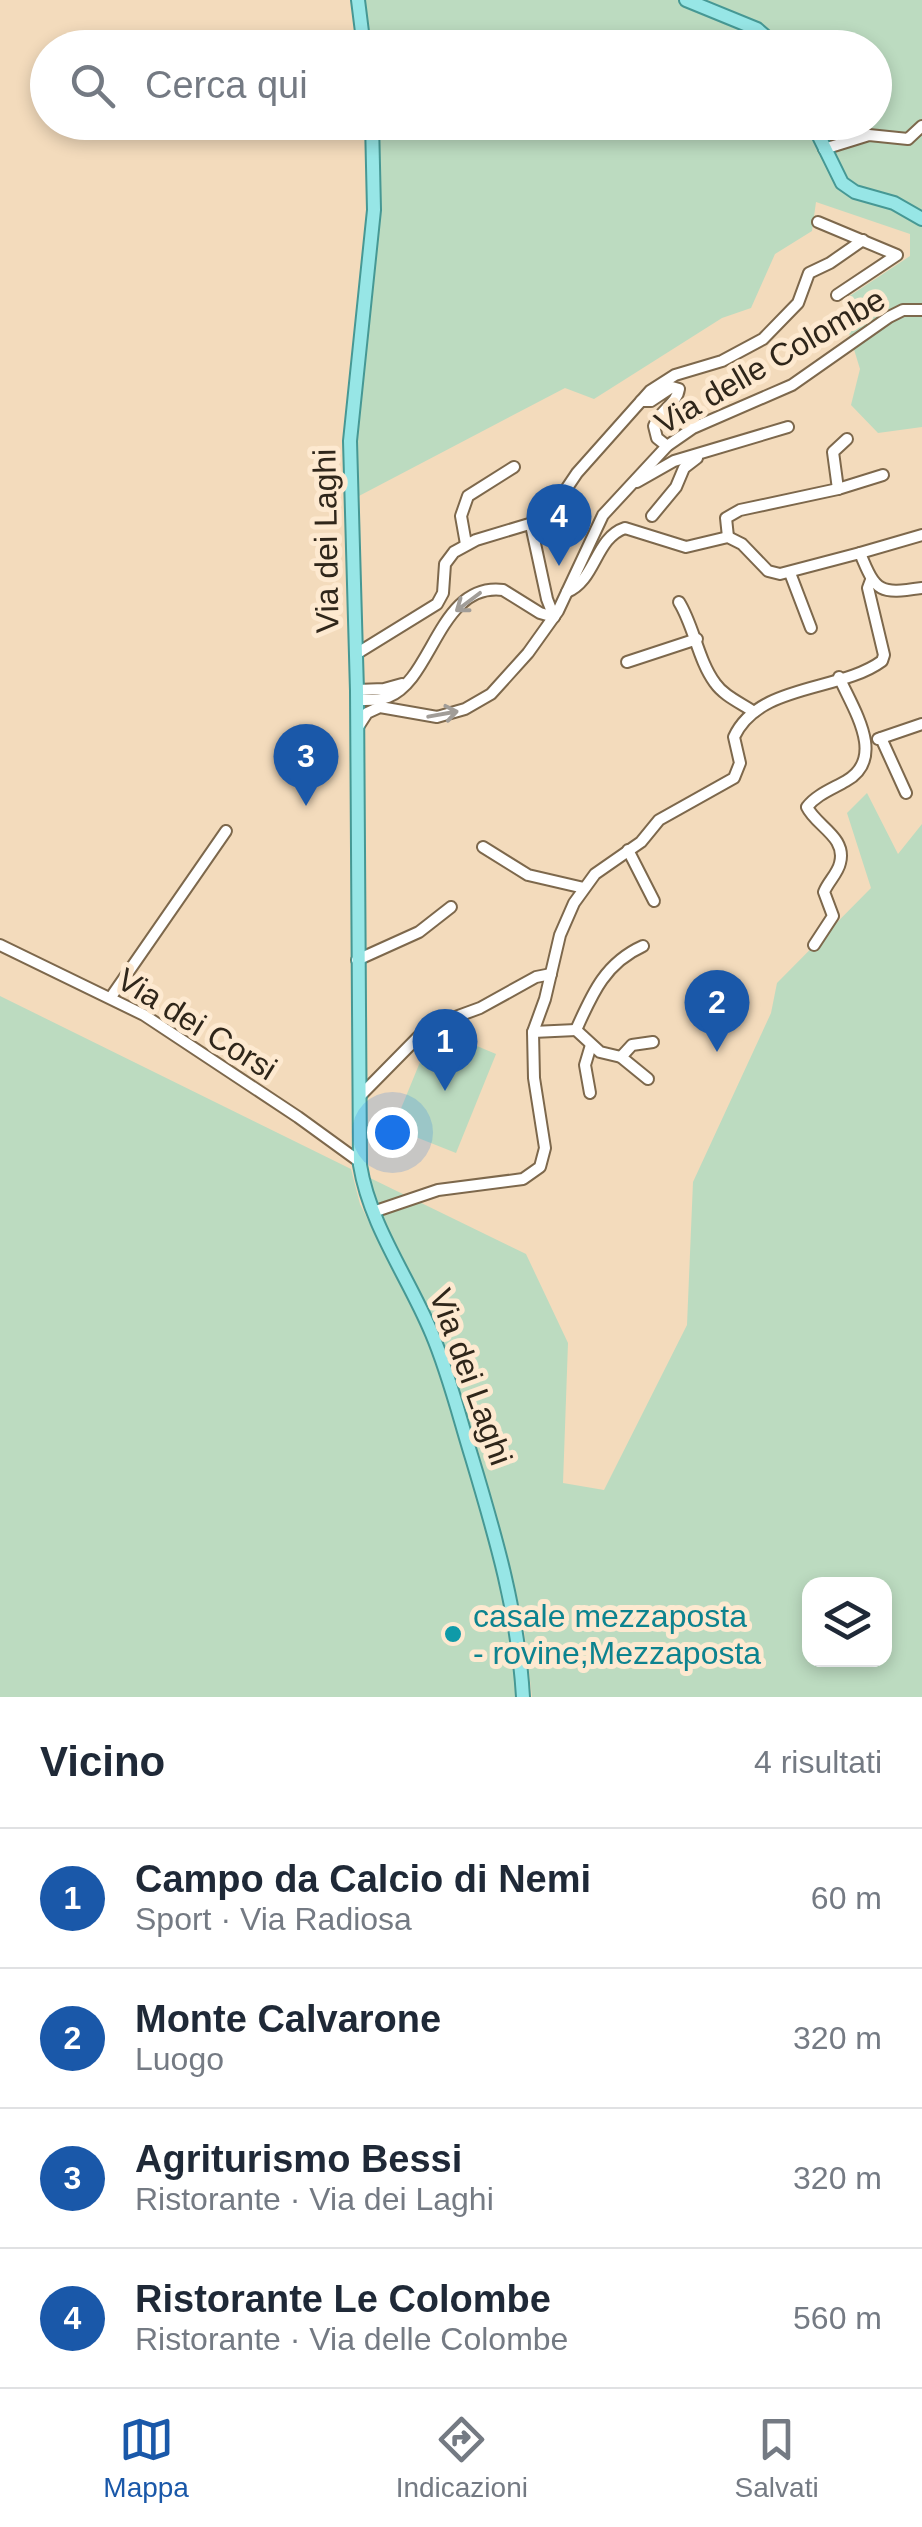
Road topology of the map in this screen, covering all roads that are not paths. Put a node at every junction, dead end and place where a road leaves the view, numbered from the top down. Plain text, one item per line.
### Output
1 (358, 0) edge
2 (686, 0) edge
3 (362, 30) edge
4 (758, 30) edge
5 (922, 126) edge
6 (892, 137) edge
7 (372, 140) edge
8 (820, 140) edge
9 (853, 140) edge
10 (824, 149) junction
11 (922, 219) edge
12 (818, 222) dead end
13 (863, 240) junction
14 (837, 295) dead end
15 (922, 310) edge
16 (640, 401) junction
17 (788, 426) dead end
18 (847, 439) dead end
19 (666, 446) junction
20 (706, 452) junction
21 (669, 463) junction
22 (514, 467) dead end
23 (681, 475) junction
24 (883, 475) dead end
25 (838, 488) junction
26 (623, 490) junction
27 (652, 516) dead end
28 (531, 526) junction
29 (922, 535) edge
30 (728, 537) junction
31 (466, 544) junction
32 (860, 553) junction
33 (790, 573) junction
34 (871, 580) junction
35 (922, 588) edge
36 (567, 592) junction
37 (679, 602) dead end
38 (554, 617) junction
39 (810, 628) dead end
40 (698, 640) junction
41 (356, 654) junction
42 (627, 662) dead end
43 (840, 678) junction
44 (357, 698) junction
45 (380, 707) junction
46 (754, 712) junction
47 (922, 724) edge
48 (356, 728) junction
49 (881, 738) junction
50 (868, 742) junction
51 (906, 793) dead end
52 (226, 830) dead end
53 (483, 847) dead end
54 (628, 850) junction
55 (584, 888) junction
56 (654, 901) dead end
57 (451, 907) dead end
58 (0, 945) edge
59 (814, 945) dead end
60 (643, 946) dead end
61 (358, 960) junction
62 (552, 974) junction
63 (111, 997) junction
64 (576, 1030) junction
65 (533, 1032) junction
66 (653, 1042) dead end
67 (592, 1045) junction
68 (622, 1057) junction
69 (648, 1078) dead end
70 (590, 1093) dead end
71 (359, 1097) junction
72 (360, 1162) junction
73 (373, 1212) junction
74 (523, 1697) edge

1 - 3 main road
2 - 4 main road
5 - 6 street
7 - 41 main road, Via dei Laghi
8 - 10 main road
9 - 10 street
10 - 11 main road
12 - 13 street
13 - 14 street
13 - 16 street
15 - 19 street, Via delle Colombe
16 - 19 street
16 - 28 street
17 - 20 street
18 - 25 street
19 - 26 street, Via delle Colombe
20 - 21 street
20 - 23 street
21 - 23 street
21 - 26 street
22 - 31 street
23 - 27 street
24 - 25 street
25 - 30 street
26 - 36 street, Via delle Colombe
28 - 31 street
28 - 38 street
29 - 32 street
30 - 33 street
30 - 36 street
31 - 41 street
32 - 33 street
32 - 34 street
33 - 39 street
34 - 35 street
34 - 43 street
36 - 38 street, Via delle Colombe
37 - 40 street
38 -> 44 street
45 -> 38 street, Via delle Colombe
40 - 42 street
40 - 46 street
41 - 44 main road, Via dei Laghi
43 - 46 street
43 - 50 street
44 - 45 street, Via delle Colombe
44 - 48 main road, Via dei Laghi
45 - 48 street
46 - 54 street
47 - 49 street
48 - 61 main road, Via dei Laghi
49 - 50 street
49 - 51 street
50 - 59 street
52 - 63 street
53 - 55 street
54 - 55 street
54 - 56 street
55 - 62 street
57 - 61 street
58 - 63 street, Via dei Corsi
60 - 64 street
61 - 71 main road, Via dei Laghi
62 - 65 street
62 - 71 street
63 - 72 street, Via dei Corsi
64 - 65 street
64 - 67 street
65 - 73 street
66 - 68 street
67 - 68 street
67 - 70 street
68 - 69 street
71 - 72 main road, Via dei Laghi
72 - 73 main road, Via dei Laghi
73 - 74 main road, Via dei Laghi

